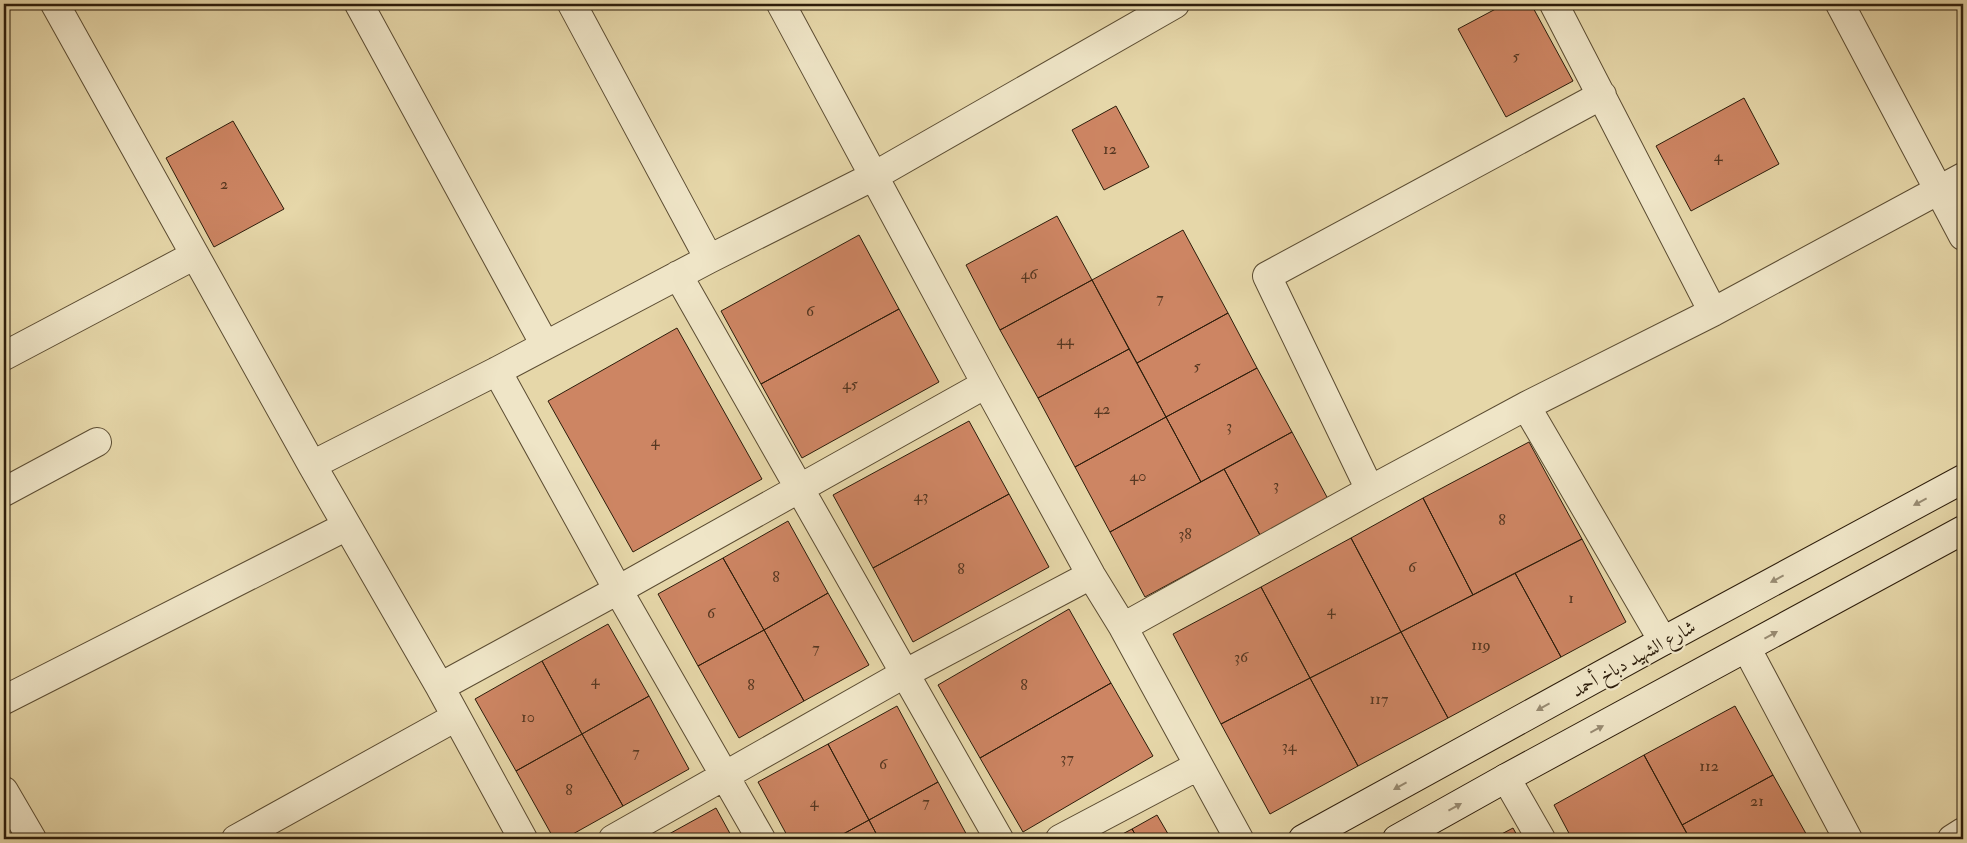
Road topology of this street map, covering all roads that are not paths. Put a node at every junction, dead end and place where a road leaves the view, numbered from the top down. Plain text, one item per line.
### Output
1 (55, 4) edge
2 (359, 4) edge
3 (572, 4) edge
4 (781, 4) edge
5 (1175, 4) edge
6 (1554, 4) edge
7 (1840, 4) edge
8 (1602, 95) junction
9 (874, 176) junction
10 (1963, 178) edge
11 (1940, 190) junction
12 (1963, 236) edge
13 (195, 255) junction
14 (709, 259) junction
15 (678, 276) junction
16 (1713, 312) junction
17 (545, 345) junction
18 (4, 356) edge
19 (498, 371) junction
20 (986, 384) junction
21 (1526, 406) junction
22 (97, 442) dead end
23 (312, 465) junction
24 (1963, 479) edge
25 (799, 489) junction
26 (1370, 490) junction
27 (4, 492) edge
28 (346, 526) junction
29 (1963, 530) edge
30 (1091, 575) junction
31 (618, 590) junction
32 (1123, 627) junction
33 (1663, 641) junction
34 (1747, 649) junction
35 (904, 674) junction
36 (440, 687) junction
37 (4, 700) edge
38 (456, 717) junction
39 (1198, 766) junction
40 (723, 775) junction
41 (1506, 778) junction
42 (4, 791) edge
43 (1963, 832) edge
44 (32, 839) edge
45 (236, 839) edge
46 (523, 839) edge
47 (613, 839) edge
48 (761, 839) edge
49 (999, 839) edge
50 (1060, 839) edge
51 (1239, 839) edge
52 (1303, 839) edge
53 (1397, 839) edge
54 (1541, 839) edge
55 (1848, 839) edge
56 (1952, 839) edge

1 - 13 street
2 - 17 street
3 - 14 street
4 - 9 street
5 - 9 street
6 - 8 street
7 - 11 street
8 - 16 street
8 - 26 street
9 - 14 street
9 - 20 street
10 - 11 street
11 - 12 street
11 - 16 street
13 - 18 street
13 - 23 street
14 - 15 street
15 - 17 street
15 - 25 street
16 - 21 street
17 - 19 street
19 - 23 street
19 - 31 street
20 - 25 street
20 - 30 street
21 - 26 street
21 - 33 street
22 - 27 street
23 - 28 street
24 -> 33 street, شارع الشهيد دباخ أحمد
25 - 31 street
25 - 35 street
26 - 32 street
28 - 36 street
28 - 37 street
34 -> 29 street
30 - 32 street
30 - 35 street
31 - 36 street
31 - 40 street
32 - 39 street
33 -> 52 street, شارع الشهيد دباخ أحمد
41 -> 34 street
34 - 55 street
35 - 40 street
35 - 49 street
36 - 38 street
38 - 45 street
38 - 46 street
39 - 50 street
39 - 51 street
40 - 47 street
40 - 48 street
53 -> 41 street
41 - 54 street
42 - 44 street
43 - 56 street

